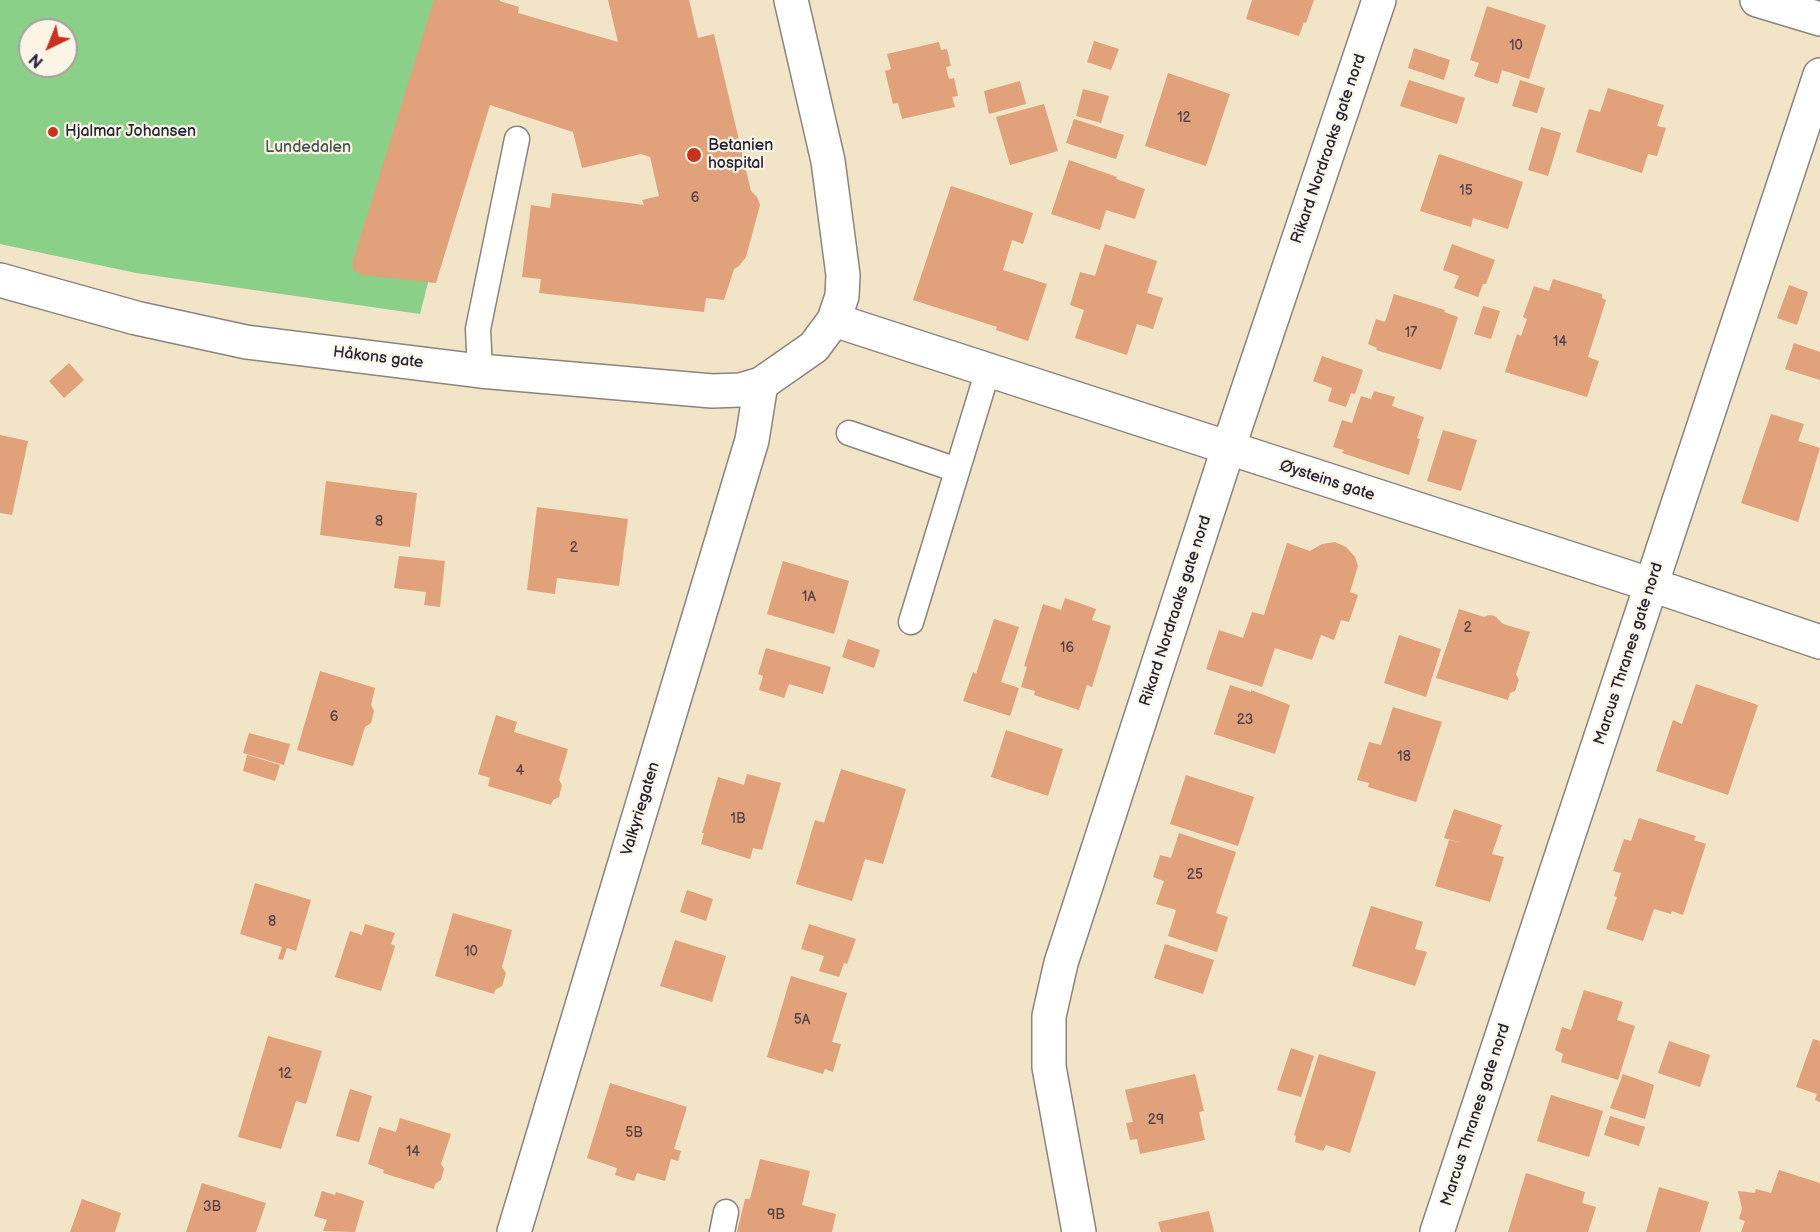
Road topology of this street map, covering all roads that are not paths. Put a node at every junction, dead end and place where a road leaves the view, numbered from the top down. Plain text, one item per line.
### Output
1 (791, 0) edge
2 (1379, 0) edge
3 (1757, 0) edge
4 (1820, 19) edge
5 (1820, 75) edge
6 (517, 139) dead end
7 (0, 280) edge
8 (834, 320) junction
9 (988, 370) junction
10 (480, 371) junction
11 (761, 384) junction
12 (849, 433) dead end
13 (1228, 449) junction
14 (957, 470) junction
15 (1652, 585) junction
16 (911, 622) dead end
17 (1820, 642) edge
18 (514, 1232) edge
19 (1079, 1232) edge
20 (1437, 1232) edge

1 - 8 street
2 - 13 street, Rikard Nordraaks gate nord
3 - 4 street
5 - 15 street, Marcus Thranes gate nord
6 - 10 lane
7 - 10 street, Håkons gate
8 - 9 street, Øysteins gate
8 - 11 street
9 - 13 street, Øysteins gate
9 - 14 lane
10 - 11 street, Håkons gate
11 - 18 street, Valkyriegaten
12 - 14 lane
13 - 15 street, Øysteins gate
13 - 19 street, Rikard Nordraaks gate nord
14 - 16 lane
15 - 17 street, Øysteins gate
15 - 20 street, Marcus Thranes gate nord

